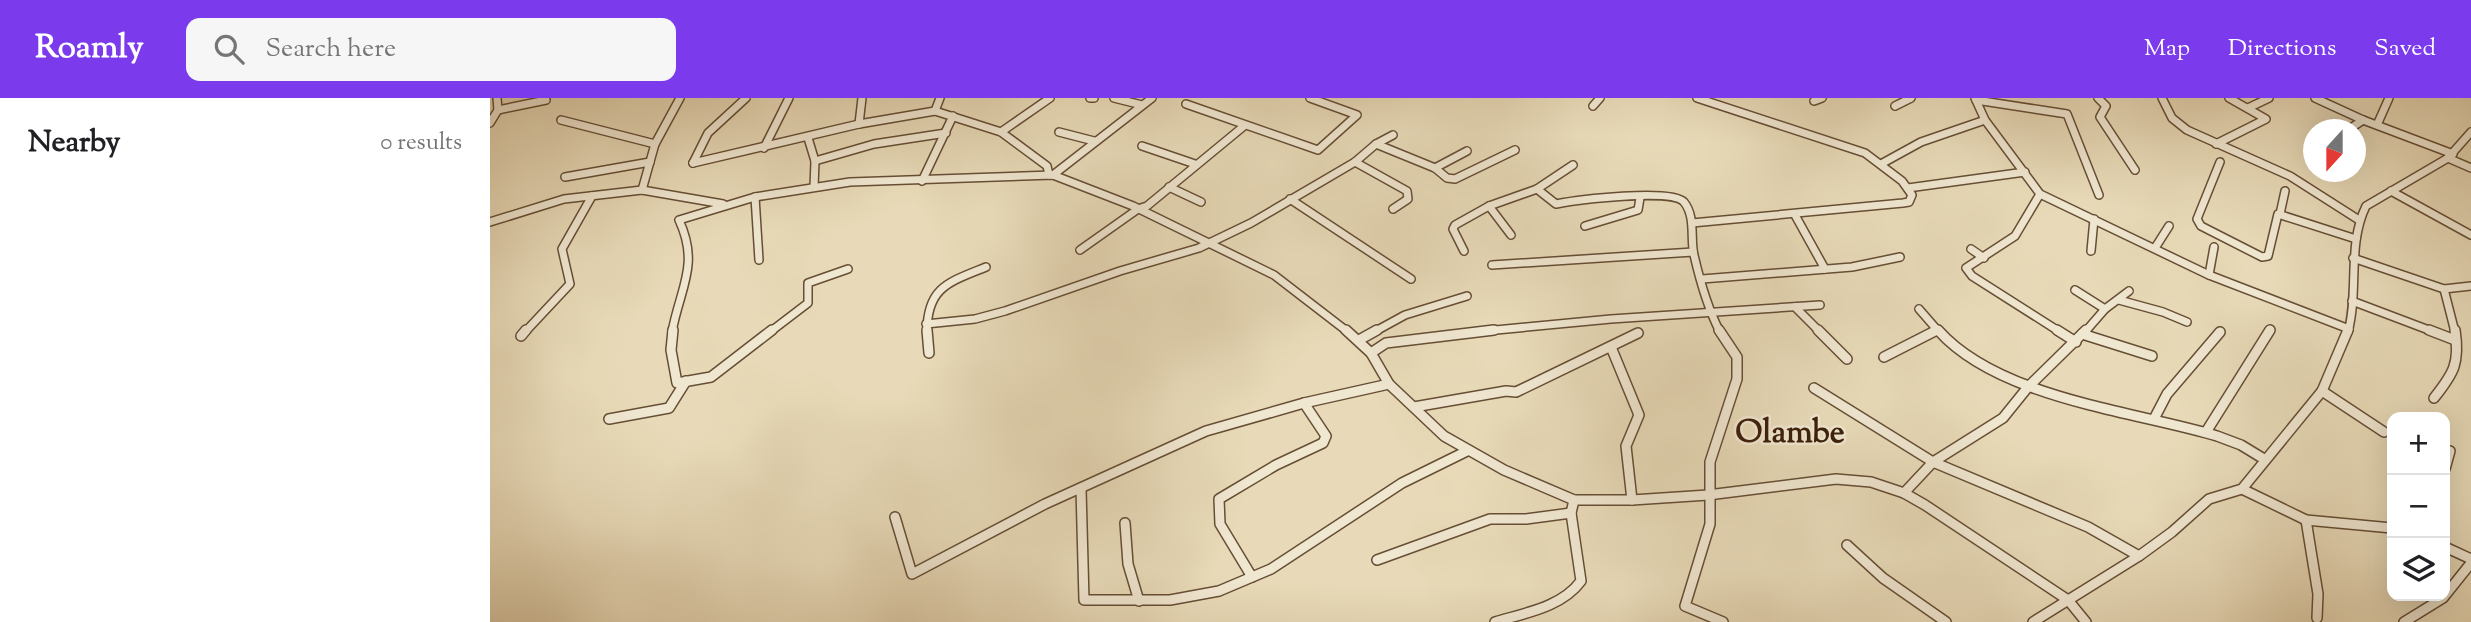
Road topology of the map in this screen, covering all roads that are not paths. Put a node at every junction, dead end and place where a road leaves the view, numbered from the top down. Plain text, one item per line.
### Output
1 (497, 98) edge
2 (680, 98) edge
3 (746, 98) edge
4 (789, 98) edge
5 (862, 98) edge
6 (940, 98) edge
7 (1050, 98) edge
8 (1114, 98) edge
9 (1152, 98) edge
10 (1194, 98) edge
11 (1310, 98) edge
12 (1600, 98) edge
13 (1698, 98) edge
14 (1723, 98) edge
15 (1822, 98) edge
16 (1910, 98) edge
17 (2098, 98) edge
18 (2162, 98) edge
19 (2229, 98) edge
20 (2269, 98) edge
21 (2315, 98) edge
22 (2389, 98) edge
23 (1976, 99) edge
24 (546, 100) edge
25 (1814, 101) dead end
26 (1714, 103) junction
27 (1142, 105) junction
28 (1593, 106) dead end
29 (1895, 106) dead end
30 (2248, 108) junction
31 (498, 110) junction
32 (934, 111) junction
33 (953, 116) junction
34 (2361, 119) edge
35 (561, 120) dead end
36 (1985, 120) junction
37 (2366, 121) edge
38 (490, 123) edge
39 (859, 124) junction
40 (2377, 125) junction
41 (1244, 126) junction
42 (1001, 132) junction
43 (1059, 132) dead end
44 (2471, 132) edge
45 (946, 133) junction
46 (1392, 135) dead end
47 (808, 138) junction
48 (1094, 141) junction
49 (655, 144) junction
50 (1376, 144) junction
51 (2216, 144) junction
52 (1143, 146) dead end
53 (764, 148) junction
54 (1515, 150) dead end
55 (1467, 151) dead end
56 (2450, 156) junction
57 (815, 161) junction
58 (650, 162) junction
59 (1355, 162) junction
60 (2220, 162) dead end
61 (1881, 163) junction
62 (1195, 164) junction
63 (1573, 165) dead end
64 (1434, 168) junction
65 (2471, 168) edge
66 (2135, 170) dead end
67 (2025, 172) junction
68 (1051, 175) junction
69 (565, 177) dead end
70 (922, 181) junction
71 (814, 187) junction
72 (1169, 187) junction
73 (1908, 188) junction
74 (1537, 189) junction
75 (642, 190) junction
76 (2285, 191) dead end
77 (2391, 191) junction
78 (2040, 194) junction
79 (2099, 195) dead end
80 (592, 196) junction
81 (755, 197) junction
82 (1640, 198) junction
83 (1290, 199) junction
84 (1201, 202) dead end
85 (727, 204) junction
86 (1489, 206) junction
87 (1138, 209) junction
88 (1393, 209) dead end
89 (2280, 214) junction
90 (1795, 215) junction
91 (2094, 219) junction
92 (2359, 220) junction
93 (490, 222) edge
94 (1692, 223) junction
95 (1586, 226) dead end
96 (2169, 226) dead end
97 (1511, 235) dead end
98 (2471, 235) edge
99 (2356, 239) junction
100 (1212, 243) junction
101 (2155, 247) junction
102 (2214, 247) dead end
103 (1971, 249) dead end
104 (1080, 250) dead end
105 (1464, 251) dead end
106 (2091, 251) dead end
107 (1693, 252) junction
108 (1900, 257) dead end
109 (1984, 258) junction
110 (2354, 258) junction
111 (759, 260) dead end
112 (1492, 265) dead end
113 (986, 267) dead end
114 (1825, 269) junction
115 (848, 270) dead end
116 (2209, 275) junction
117 (1411, 279) dead end
118 (1702, 279) junction
119 (2471, 286) edge
120 (2444, 289) junction
121 (2075, 290) dead end
122 (2129, 291) dead end
123 (1467, 296) dead end
124 (2119, 300) junction
125 (2352, 301) junction
126 (1820, 305) dead end
127 (1795, 307) junction
128 (1919, 309) dead end
129 (2105, 309) junction
130 (1711, 311) junction
131 (2187, 322) dead end
132 (926, 324) junction
133 (2349, 329) junction
134 (2270, 330) dead end
135 (1935, 331) junction
136 (2220, 332) dead end
137 (1639, 333) dead end
138 (2082, 334) junction
139 (522, 336) dead end
140 (1359, 340) junction
141 (2455, 340) junction
142 (2076, 342) junction
143 (1611, 347) junction
144 (929, 353) dead end
145 (1371, 353) junction
146 (2152, 356) dead end
147 (1884, 357) dead end
148 (1847, 359) dead end
149 (686, 381) junction
150 (1389, 384) junction
151 (2028, 387) junction
152 (1814, 388) dead end
153 (2322, 391) junction
154 (2434, 398) dead end
155 (1304, 403) junction
156 (1414, 407) junction
157 (609, 419) dead end
158 (2154, 419) junction
159 (2206, 432) junction
160 (2384, 432) dead end
161 (1467, 451) junction
162 (2264, 459) junction
163 (1933, 462) junction
164 (1081, 489) junction
165 (2242, 489) junction
166 (1904, 493) junction
167 (1708, 495) junction
168 (1574, 500) junction
169 (1632, 500) junction
170 (1570, 513) junction
171 (895, 517) dead end
172 (2305, 520) junction
173 (1125, 523) dead end
174 (2387, 527) edge
175 (1847, 545) dead end
176 (2450, 550) edge
177 (2139, 556) junction
178 (1377, 560) dead end
179 (2471, 561) edge
180 (1252, 577) junction
181 (2068, 600) junction
182 (1139, 601) junction
183 (2317, 618) dead end
184 (1495, 622) edge
185 (1723, 622) edge
186 (1946, 622) edge
187 (2033, 622) edge
188 (2086, 622) edge
189 (2404, 622) edge

1 - 31 street
2 - 49 street
3 - 53 street
4 - 53 street
5 - 39 street
6 - 32 street
7 - 42 street
8 - 27 street
9 - 27 street
10 - 41 street
11 - 41 street
12 - 28 street
13 - 26 street
14 - 26 street
15 - 25 street
16 - 29 street
17 - 66 street
18 - 51 street
19 - 30 street
20 - 30 street
21 - 34 street
22 - 40 street
23 - 36 street
23 - 79 street
24 - 31 street
26 - 61 street
27 - 48 street
30 - 51 street
31 - 38 street
32 - 33 street
32 - 39 street
33 - 42 street
33 - 45 street
35 - 49 street
36 - 61 street
36 - 67 street
37 - 40 street
39 - 47 street
40 - 56 street
41 - 62 street
42 - 68 street
43 - 48 street
44 - 56 street
45 - 57 street
45 - 70 street
46 - 50 street
47 - 53 street
47 - 57 street
48 - 68 street
49 - 58 street
50 - 59 street
50 - 64 street
51 - 92 street
52 - 62 street
54 - 64 street
55 - 64 street
56 - 65 street
56 - 77 street
57 - 71 street
58 - 69 street
58 - 75 street
59 - 83 street
59 - 88 street
60 - 89 street
61 - 73 street
62 - 72 street
63 - 74 street
67 - 73 street
67 - 78 street
68 - 70 street
68 - 87 street
70 - 71 street
71 - 81 street
72 - 84 street
72 - 87 street
73 - 90 street
74 - 82 street
74 - 86 street
75 - 80 street
75 - 85 street
76 - 89 street
77 - 92 street
77 - 98 street
78 - 91 street
78 - 109 street
80 - 93 street
80 - 139 street
81 - 85 street
81 - 111 street
82 - 94 street
82 - 95 street
83 - 100 street
83 - 117 street
85 - 149 street
86 - 97 street
86 - 105 street
87 - 100 street
87 - 104 street
89 - 99 street
90 - 94 street
90 - 114 street
91 - 101 street
91 - 106 street
92 - 99 street
94 - 107 street
96 - 101 street
99 - 110 street
100 - 132 street
100 - 140 street
101 - 116 street
102 - 116 street
103 - 109 street
107 - 112 street
107 - 118 street
108 - 114 street
109 - 142 street
110 - 120 street
110 - 125 street
113 - 132 street
114 - 118 street
115 - 149 street
116 - 133 street
118 - 130 street
119 - 120 street
120 - 141 street
121 - 129 street
122 - 124 street
123 - 140 street
124 - 129 street
124 - 131 street
125 - 133 street
125 - 141 street
126 - 127 street
127 - 130 street
127 - 148 street
128 - 135 street
129 - 138 street
130 - 145 street
130 - 167 street
132 - 144 street
133 - 153 street
134 - 159 street
135 - 147 street
135 - 151 street
136 - 158 street
137 - 143 street
138 - 142 street
138 - 146 street
140 - 145 street
141 - 154 street
142 - 151 street
143 - 156 street
143 - 169 street
145 - 150 street
149 - 157 street
150 - 155 street
150 - 156 street
151 - 158 street
151 - 163 street
152 - 163 street
153 - 160 street
153 - 162 street
155 - 164 street
155 - 180 street
156 - 161 street
158 - 159 street
159 - 162 street
161 - 168 street
161 - 180 street
162 - 165 street
163 - 166 street
163 - 177 street
164 - 171 street
164 - 182 street
165 - 172 street
165 - 177 street
166 - 167 street
166 - 181 street
167 - 169 street
167 - 185 street
168 - 169 street
168 - 170 street
170 - 178 street
170 - 184 street
172 - 174 street
172 - 183 street
173 - 182 street
175 - 186 street
176 - 179 street
177 - 181 street
179 - 189 street
180 - 182 street
181 - 187 street
181 - 188 street

